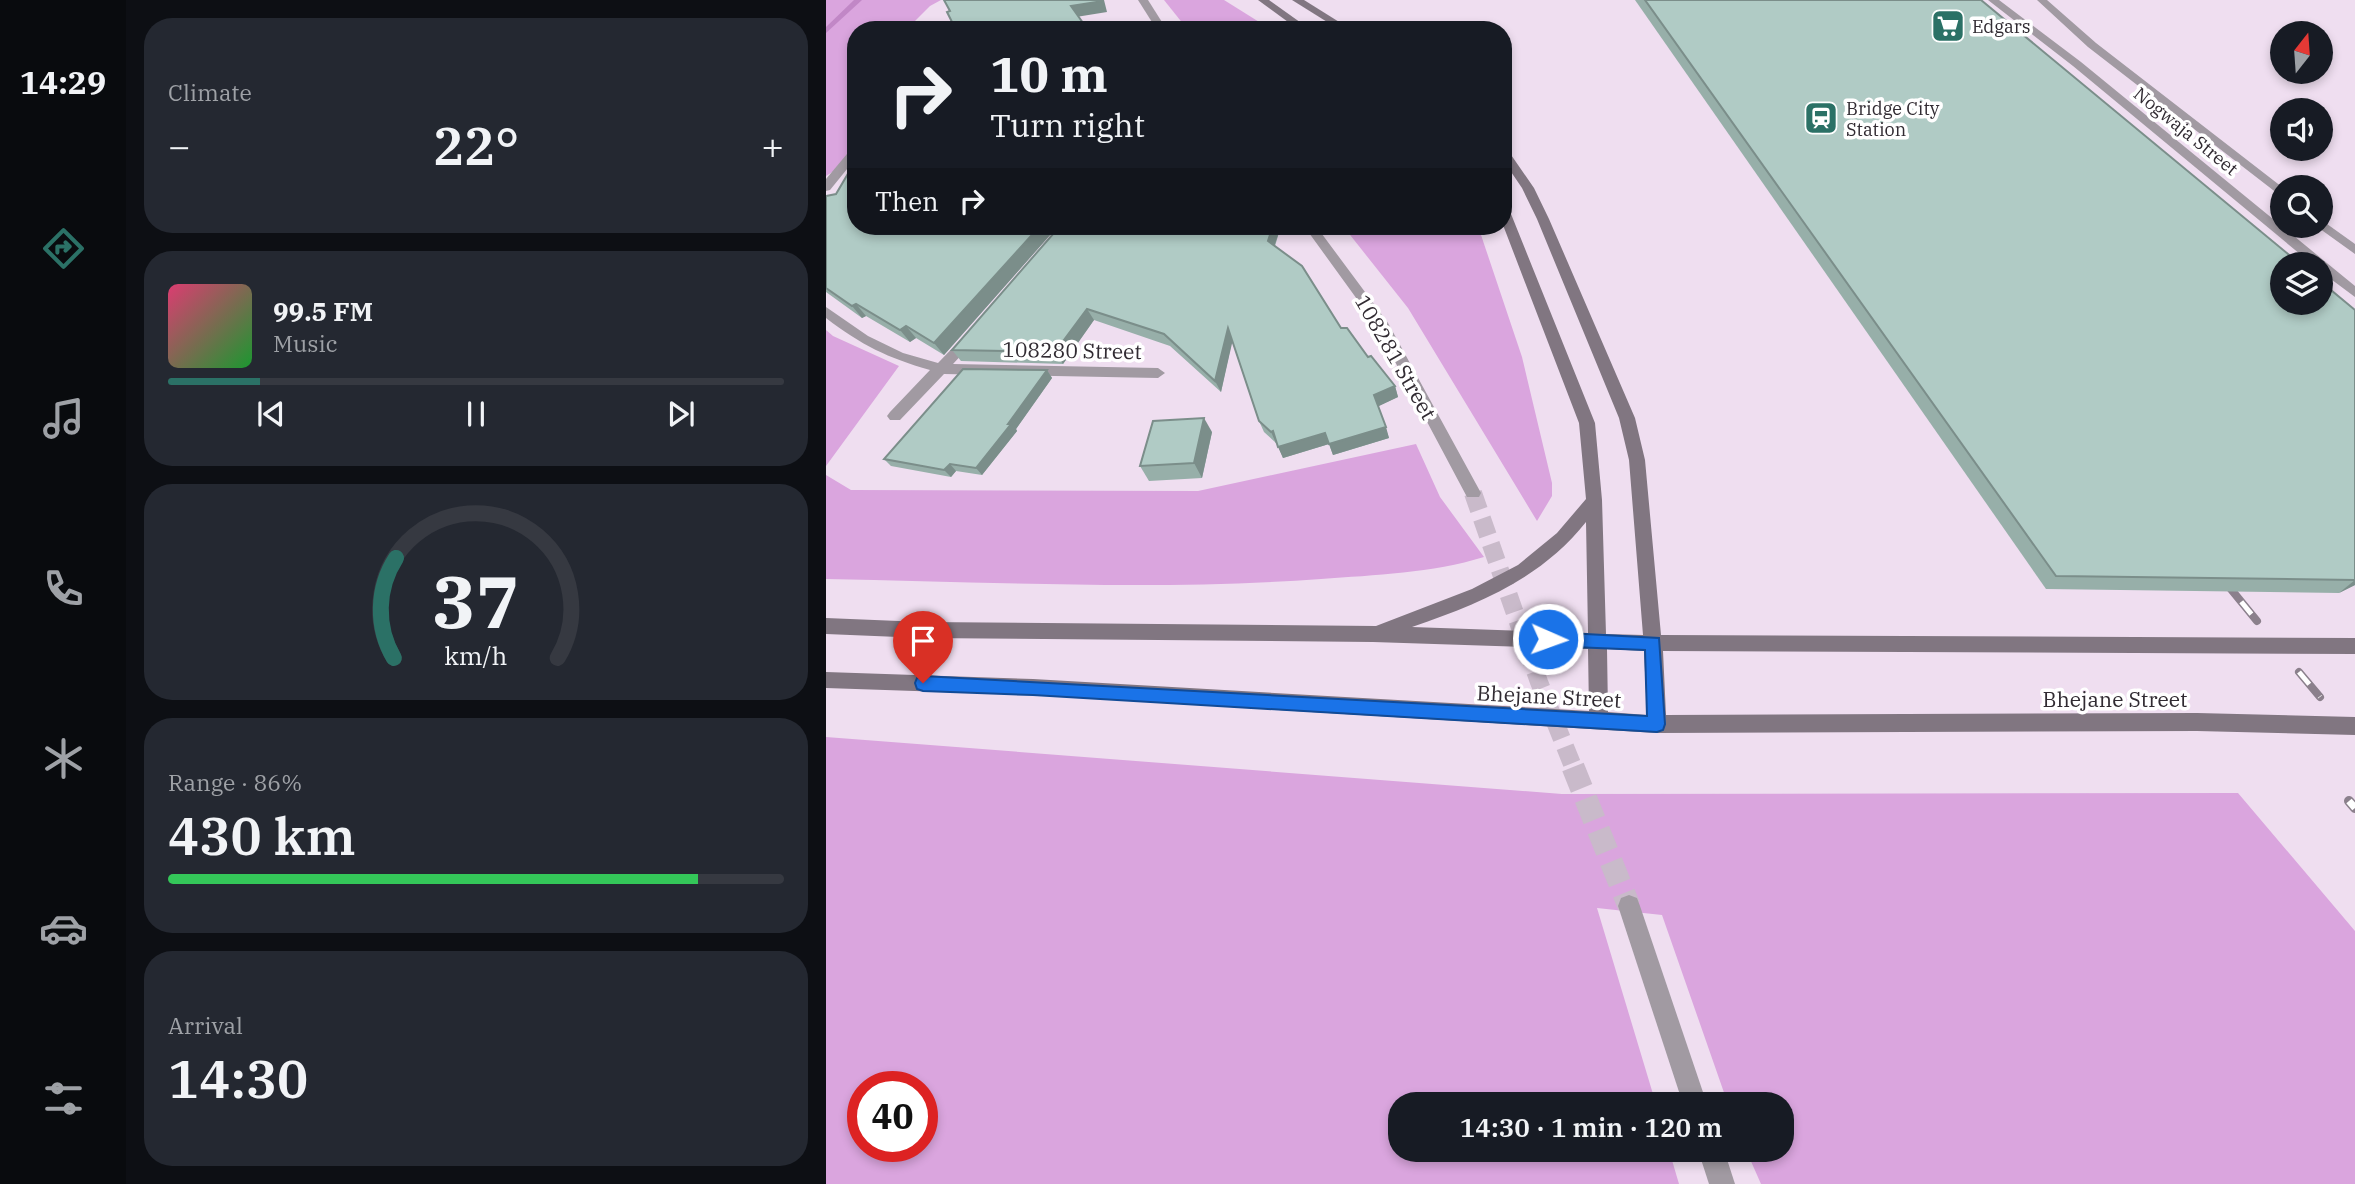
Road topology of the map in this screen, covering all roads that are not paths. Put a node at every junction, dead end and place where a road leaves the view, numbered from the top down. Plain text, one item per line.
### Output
1 (1143, 0) edge
2 (1264, 0) edge
3 (1297, 0) edge
4 (1993, 0) edge
5 (2042, 0) edge
6 (1156, 21) edge
7 (1293, 21) edge
8 (1332, 21) edge
9 (847, 161) edge
10 (1512, 164) edge
11 (2270, 184) edge
12 (826, 187) edge
13 (1512, 232) edge
14 (2333, 233) edge
15 (1317, 235) edge
16 (2355, 250) edge
17 (2355, 293) edge
18 (826, 311) edge
19 (977, 329) edge
20 (943, 369) junction
21 (1158, 373) dead end
22 (895, 416) dead end
23 (1474, 493) tunnel mouth
24 (1594, 500) junction
25 (826, 626) edge
26 (1373, 634) junction
27 (1598, 640) junction
28 (1653, 643) junction
29 (2355, 646) edge
30 (826, 680) edge
31 (1599, 722) junction
32 (1657, 724) junction
33 (2355, 726) edge
34 (1629, 906) tunnel mouth
35 (1691, 1092) edge
36 (1714, 1162) edge
37 (1722, 1184) edge

1 - 6 street
2 - 7 street
3 - 8 street
4 - 17 street, Nogwaja Street
5 - 11 street, Nogwaja Street
9 - 12 street
10 - 28 street
13 - 24 street
14 - 16 street
15 - 23 street, 108281 Street
18 - 20 street
19 - 20 street, 108280 Street
20 - 21 street, 108280 Street
20 - 22 street, 108280 Street
24 - 26 street
24 - 27 street
25 - 26 street
26 - 27 street
27 - 28 street
27 - 31 street
28 - 29 street
28 - 32 street
30 - 31 street, Bhejane Street
31 - 32 street, Bhejane Street
32 - 33 street, Bhejane Street
34 - 35 street
36 - 37 street

